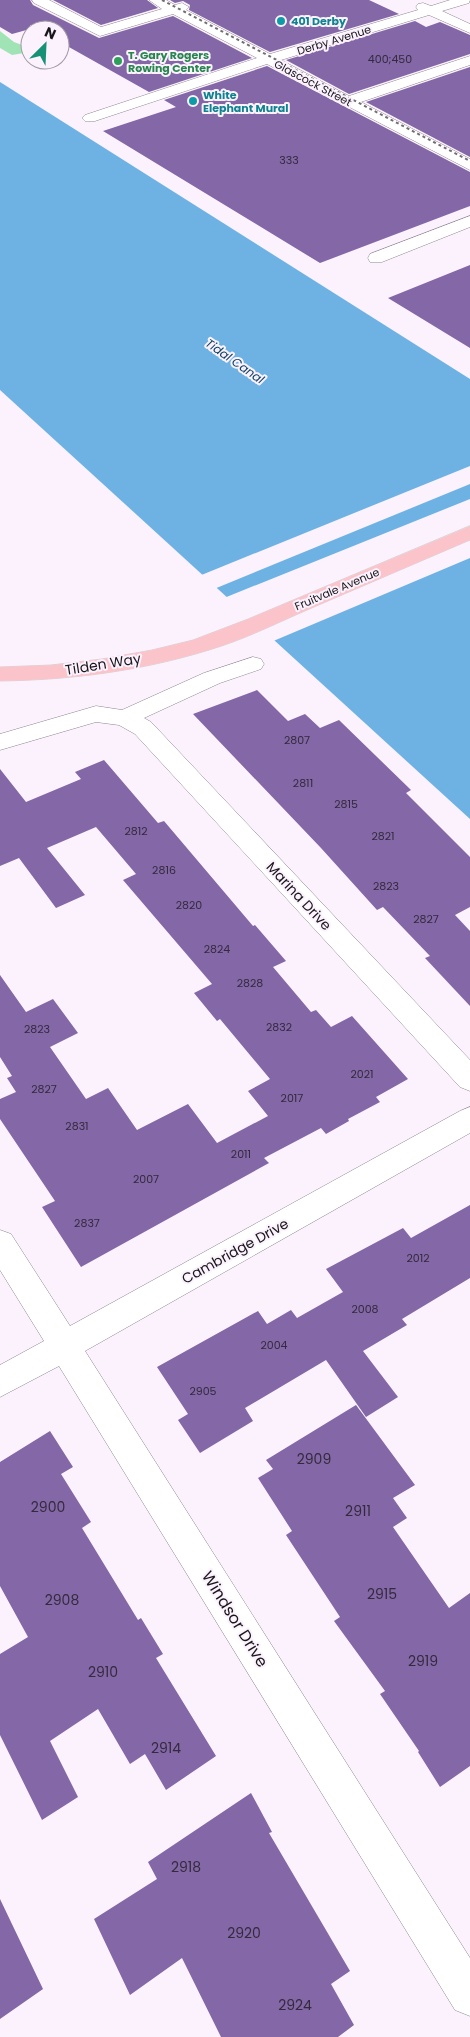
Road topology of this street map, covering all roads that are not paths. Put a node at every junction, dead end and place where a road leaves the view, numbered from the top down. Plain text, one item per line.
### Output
1 (38, 0) edge
2 (156, 0) edge
3 (408, 0) edge
4 (464, 0) edge
5 (175, 6) edge
6 (430, 10) junction
7 (470, 29) edge
8 (273, 58) junction
9 (470, 60) edge
10 (352, 100) junction
11 (96, 116) dead end
12 (470, 158) edge
13 (470, 165) edge
14 (470, 221) edge
15 (376, 258) dead end
16 (470, 532) edge
17 (204, 644) joint
18 (253, 664) dead end
19 (0, 674) edge
20 (124, 718) junction
21 (0, 742) edge
22 (470, 1079) edge
23 (470, 1119) edge
24 (0, 1243) edge
25 (64, 1346) junction
26 (0, 1382) edge
27 (470, 1995) edge

1 - 5 street
2 - 5 street, Glascock Street
3 - 6 street
4 - 6 street, Derby Avenue
5 - 8 street, Glascock Street
6 - 7 street
6 - 8 street, Derby Avenue
8 - 10 street, Glascock Street
8 - 11 street, Derby Avenue
9 - 10 street
10 - 12 street, Glascock Street
10 - 13 street, Glascock Street
14 - 15 street
16 - 17 main road, Fruitvale Avenue
17 - 19 main road, Tilden Way
18 - 20 street
20 - 21 street
20 - 22 street, Marina Drive
23 - 25 street, Cambridge Drive
24 - 25 street, Windsor Drive
25 - 26 street, Cambridge Drive
25 - 27 street, Windsor Drive

